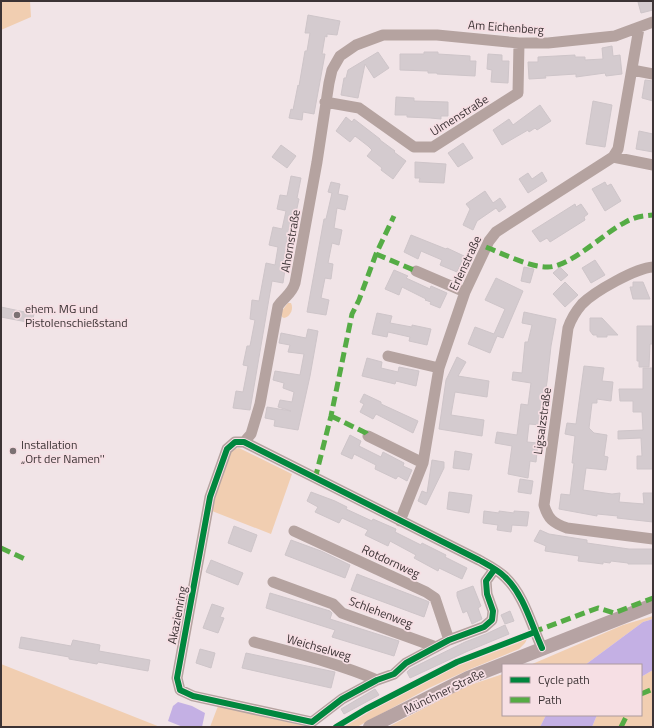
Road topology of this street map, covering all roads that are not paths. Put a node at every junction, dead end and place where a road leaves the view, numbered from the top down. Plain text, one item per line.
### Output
1 (653, 22) edge
2 (639, 28) junction
3 (519, 43) junction
4 (356, 44) joint
5 (632, 70) junction
6 (653, 74) edge
7 (325, 102) junction
8 (612, 157) junction
9 (653, 165) edge
10 (653, 267) edge
11 (416, 271) dead end
12 (465, 292) junction
13 (388, 356) dead end
14 (439, 368) junction
15 (368, 436) dead end
16 (244, 442) junction
17 (423, 462) junction
18 (400, 521) junction
19 (294, 531) dead end
20 (653, 539) edge
21 (494, 570) junction
22 (274, 582) dead end
23 (653, 605) edge
24 (449, 640) junction
25 (254, 642) dead end
26 (436, 647) junction
27 (542, 648) junction
28 (502, 664) edge
29 (503, 664) edge
30 (376, 680) junction
31 (370, 727) edge

1 - 2 street, Am Eichenberg
2 - 3 street, Am Eichenberg
2 - 5 street
3 - 4 street, Am Eichenberg
3 - 7 street, Ulmenstraße
4 - 7 street, Ahornstraße
5 - 6 street
5 - 8 street
7 - 16 street, Ahornstraße
8 - 9 street
8 - 12 street, Erlenstraße
10 - 20 street, Ligsalzstraße
11 - 12 street
12 - 14 street, Erlenstraße
13 - 14 street
14 - 17 street, Erlenstraße
15 - 17 street
16 - 18 street
16 - 30 street, Akazienring
17 - 18 street, Erlenstraße
18 - 21 street
19 - 24 street, Rotdornweg
21 - 24 street, Akazienring
21 - 27 street
22 - 26 street, Schlehenweg
23 - 27 main road, Münchner Straße
24 - 26 street, Akazienring
25 - 30 street, Weichselweg
26 - 30 street, Akazienring
27 - 29 main road, Münchner Straße
28 - 31 main road, Münchner Straße

